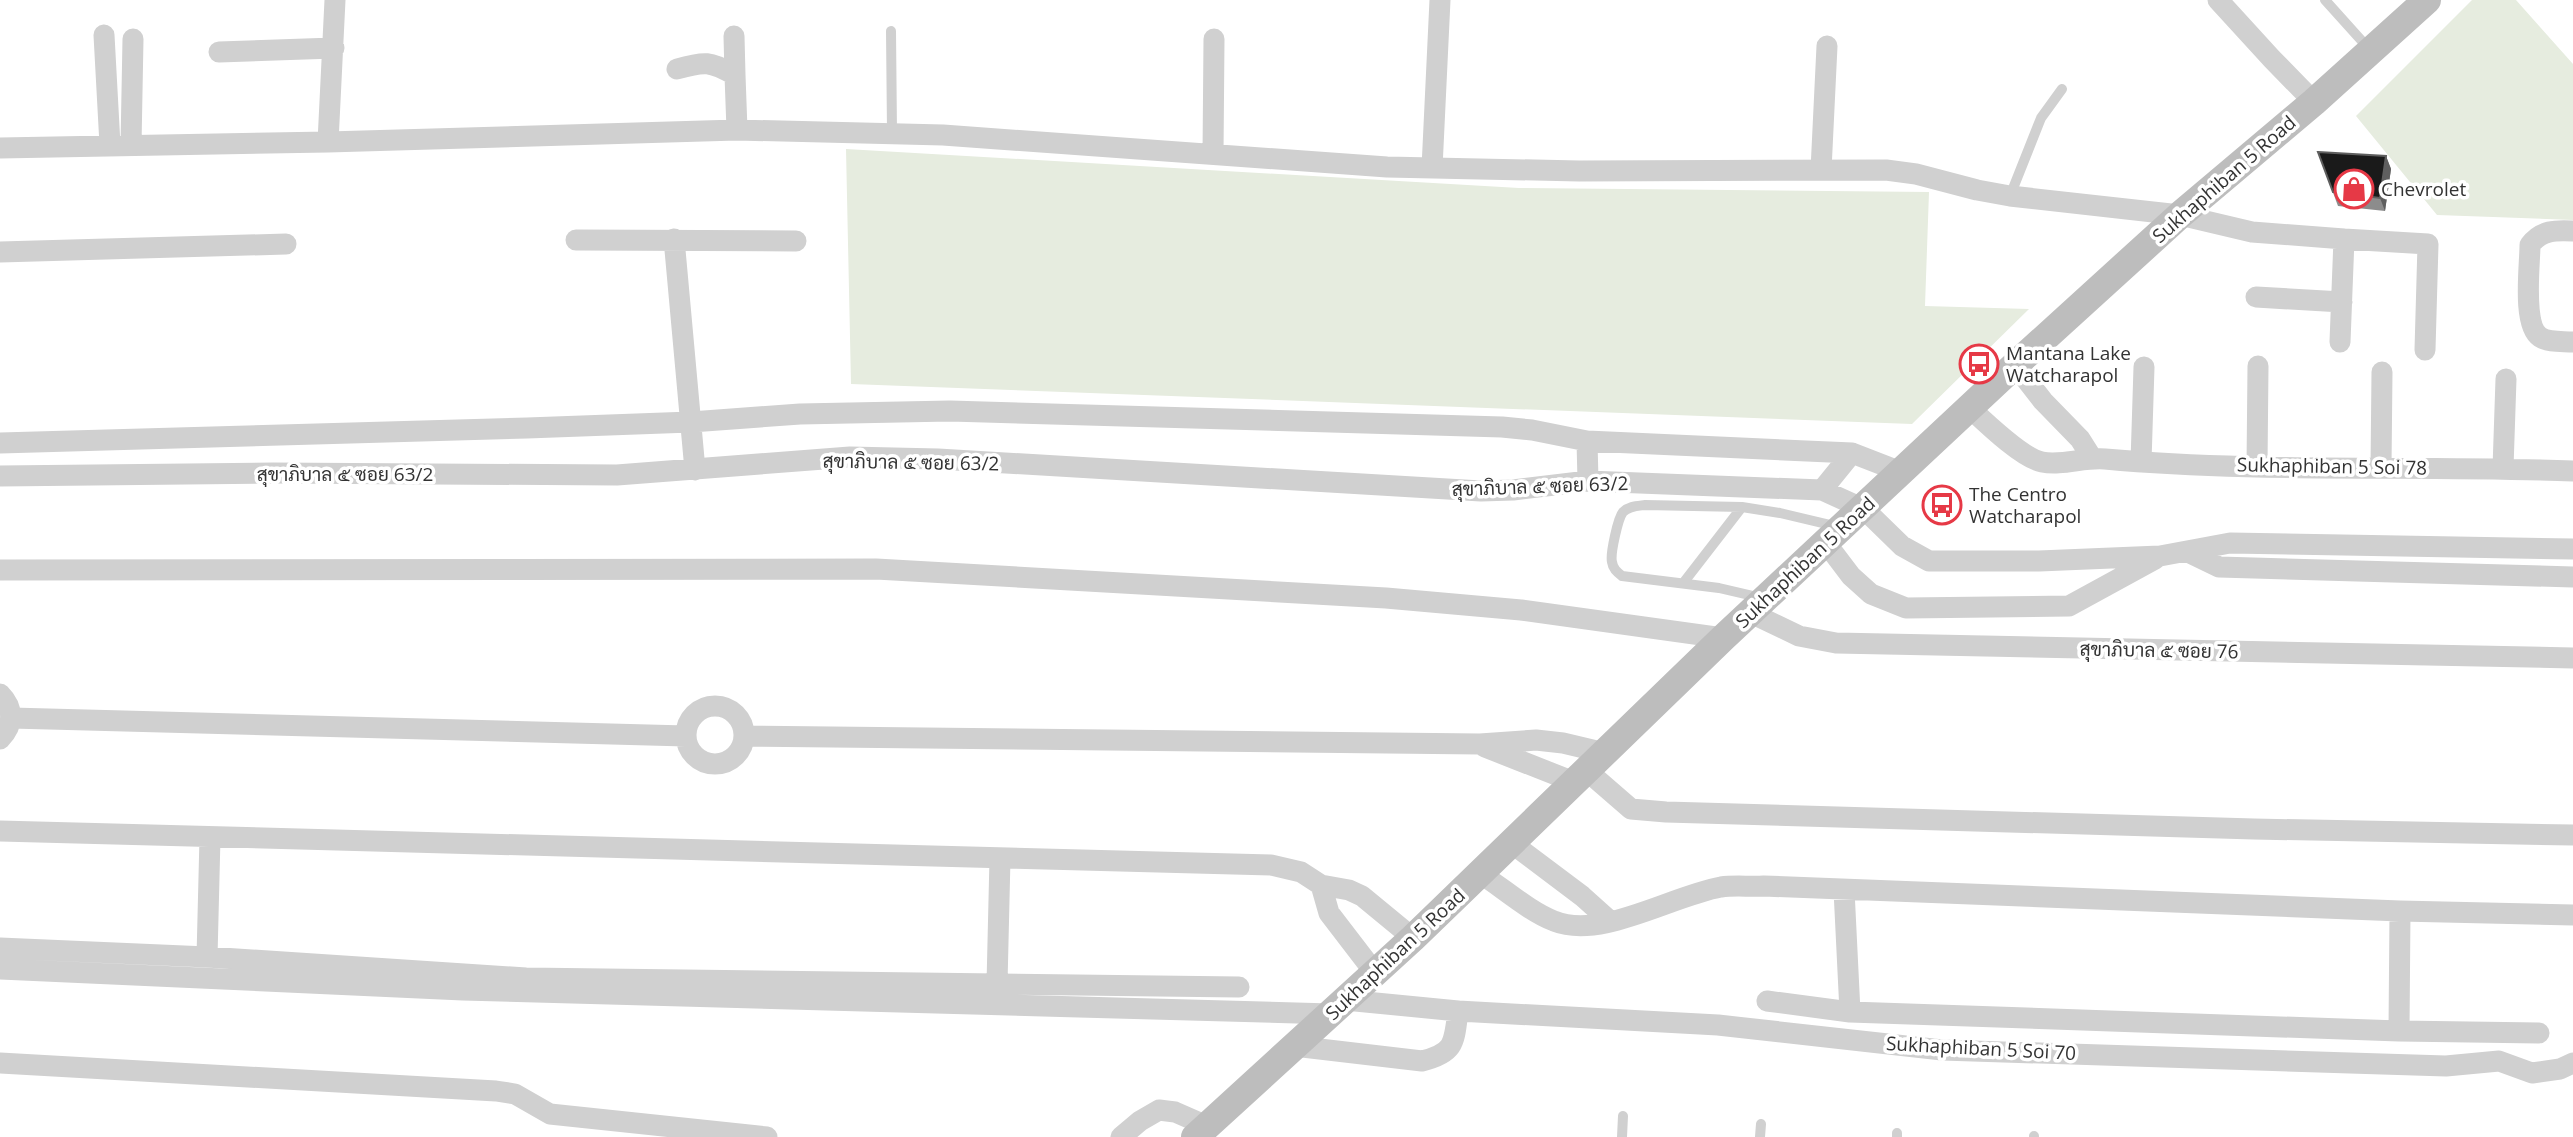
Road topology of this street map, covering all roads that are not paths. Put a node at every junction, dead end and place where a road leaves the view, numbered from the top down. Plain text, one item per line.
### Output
1 (335, 0) edge
2 (1440, 0) edge
3 (2218, 0) edge
4 (2325, 0) edge
5 (2427, 0) edge
6 (891, 31) dead end
7 (104, 35) dead end
8 (734, 36) dead end
9 (133, 39) dead end
10 (1214, 39) dead end
11 (1827, 46) dead end
12 (334, 48) junction
13 (2371, 51) junction
14 (219, 52) dead end
15 (677, 69) dead end
16 (735, 75) junction
17 (2062, 89) dead end
18 (2314, 102) junction
19 (737, 130) junction
20 (892, 132) junction
21 (328, 142) junction
22 (120, 145) junction
23 (0, 148) edge
24 (1213, 154) junction
25 (1432, 168) junction
26 (1821, 170) junction
27 (2010, 196) junction
28 (2180, 215) junction
29 (2573, 231) edge
30 (674, 239) junction
31 (2344, 239) junction
32 (576, 240) dead end
33 (796, 240) dead end
34 (286, 244) dead end
35 (0, 252) edge
36 (2256, 297) dead end
37 (2342, 302) junction
38 (2340, 342) dead end
39 (2573, 342) edge
40 (2425, 350) dead end
41 (2015, 365) junction
42 (2258, 366) dead end
43 (2144, 367) dead end
44 (2382, 372) dead end
45 (2506, 379) dead end
46 (1970, 408) junction
47 (691, 422) junction
48 (1587, 441) junction
49 (0, 443) edge
50 (1852, 453) junction
51 (2092, 458) junction
52 (2141, 462) junction
53 (2257, 466) junction
54 (2381, 467) junction
55 (2503, 468) junction
56 (695, 470) junction
57 (2573, 471) edge
58 (1902, 472) junction
59 (0, 476) edge
60 (1588, 481) junction
61 (1822, 490) junction
62 (1742, 507) junction
63 (1864, 509) junction
64 (1834, 535) junction
65 (2573, 549) edge
66 (2188, 552) junction
67 (2160, 556) junction
68 (0, 570) edge
69 (2573, 577) edge
70 (1684, 582) junction
71 (1758, 606) junction
72 (1723, 638) junction
73 (2573, 659) edge
74 (0, 694) edge
75 (11, 718) junction
76 (686, 736) junction
77 (744, 736) junction
78 (0, 739) edge
79 (1480, 744) junction
80 (1588, 768) junction
81 (0, 831) edge
82 (2573, 835) edge
83 (211, 837) junction
84 (1513, 844) junction
85 (1000, 858) junction
86 (1481, 874) junction
87 (1321, 885) junction
88 (1844, 890) junction
89 (2400, 911) junction
90 (2573, 915) edge
91 (1612, 922) junction
92 (1413, 938) junction
93 (0, 948) edge
94 (207, 957) junction
95 (0, 969) edge
96 (1376, 973) junction
97 (997, 984) junction
98 (1239, 987) dead end
99 (1767, 1001) dead end
100 (1338, 1007) junction
101 (1458, 1011) junction
102 (1850, 1012) junction
103 (2399, 1031) junction
104 (2539, 1033) dead end
105 (1294, 1046) junction
106 (0, 1063) edge
107 (2573, 1063) edge
108 (1623, 1116) dead end
109 (1761, 1124) dead end
110 (1201, 1132) edge
111 (767, 1137) edge
112 (1121, 1137) edge
113 (1622, 1137) edge
114 (1760, 1137) edge

1 - 12 street
2 - 25 street
3 - 18 street
4 - 13 lane
5 - 13 main road, Sukhaphiban 5 Road
6 - 20 lane
7 - 22 street
8 - 16 street
9 - 22 street
10 - 24 street
11 - 26 street
12 - 14 street
12 - 21 street
13 - 18 main road, Sukhaphiban 5 Road
15 - 16 street
16 - 19 street
17 - 27 lane
18 - 28 main road, Sukhaphiban 5 Road
19 - 20 street
19 - 21 street
20 - 24 street
21 - 22 street
22 - 23 street
24 - 25 street
25 - 26 street
26 - 27 street
27 - 28 street
28 - 31 street
28 - 41 main road, Sukhaphiban 5 Road
29 - 39 street
30 - 32 street
30 - 33 street
30 - 47 street
31 - 37 street
31 - 40 street
34 - 35 street
36 - 37 street
37 - 38 street
41 - 46 main road, Sukhaphiban 5 Road
41 - 51 street
42 - 53 street
43 - 52 street
44 - 54 street
45 - 55 street
46 - 51 street, Sukhaphiban 5 Soi 78
46 - 58 main road, Sukhaphiban 5 Road
47 - 48 street
47 - 49 street
47 - 56 street
48 - 50 street
48 - 60 street
50 - 58 street
50 - 61 street
51 - 52 street, Sukhaphiban 5 Soi 78
52 - 53 street, Sukhaphiban 5 Soi 78
53 - 54 street, Sukhaphiban 5 Soi 78
54 - 55 street, Sukhaphiban 5 Soi 78
55 - 57 street, Sukhaphiban 5 Soi 78
56 - 59 street, สุขาภิบาล ๕ ซอย 63/2
56 - 60 street, สุขาภิบาล ๕ ซอย 63/2
58 - 63 main road, Sukhaphiban 5 Road
60 - 61 street, สุขาภิบาล ๕ ซอย 63/2
61 - 63 street
62 - 64 lane
62 - 70 lane
62 - 70 lane
63 - 64 main road, Sukhaphiban 5 Road
63 - 67 street
64 - 67 street
64 - 71 main road, Sukhaphiban 5 Road
65 - 66 street
66 - 67 street
66 - 69 street
68 - 72 street
70 - 71 lane
71 - 72 main road, Sukhaphiban 5 Road
71 - 73 street, สุขาภิบาล ๕ ซอย 76
72 - 80 main road, Sukhaphiban 5 Road
74 - 75 street
75 - 76 street
75 - 78 street
76 - 77 street
76 - 77 street
77 - 79 street
79 - 80 street
79 - 80 street
80 - 82 street
80 - 84 main road, Sukhaphiban 5 Road
81 - 83 street
83 - 85 street
83 - 94 street
84 - 86 main road, Sukhaphiban 5 Road
84 - 91 street
85 - 87 street
85 - 97 street
86 - 91 street
86 - 92 main road, Sukhaphiban 5 Road
87 - 92 street
87 - 96 street
88 - 89 street
88 - 91 street
88 - 102 street
89 - 90 street
89 - 103 street
92 - 96 main road, Sukhaphiban 5 Road
93 - 94 street
94 - 97 street
95 - 100 street, Sukhaphiban 5 Soi 70
96 - 100 main road, Sukhaphiban 5 Road
97 - 98 street
99 - 102 street
100 - 101 street, Sukhaphiban 5 Soi 70
100 - 105 main road, Sukhaphiban 5 Road
101 - 105 street
101 - 107 street, Sukhaphiban 5 Soi 70
102 - 103 street
103 - 104 street
105 - 110 main road, Sukhaphiban 5 Road
106 - 111 street
108 - 113 lane
109 - 114 lane
110 - 112 street

